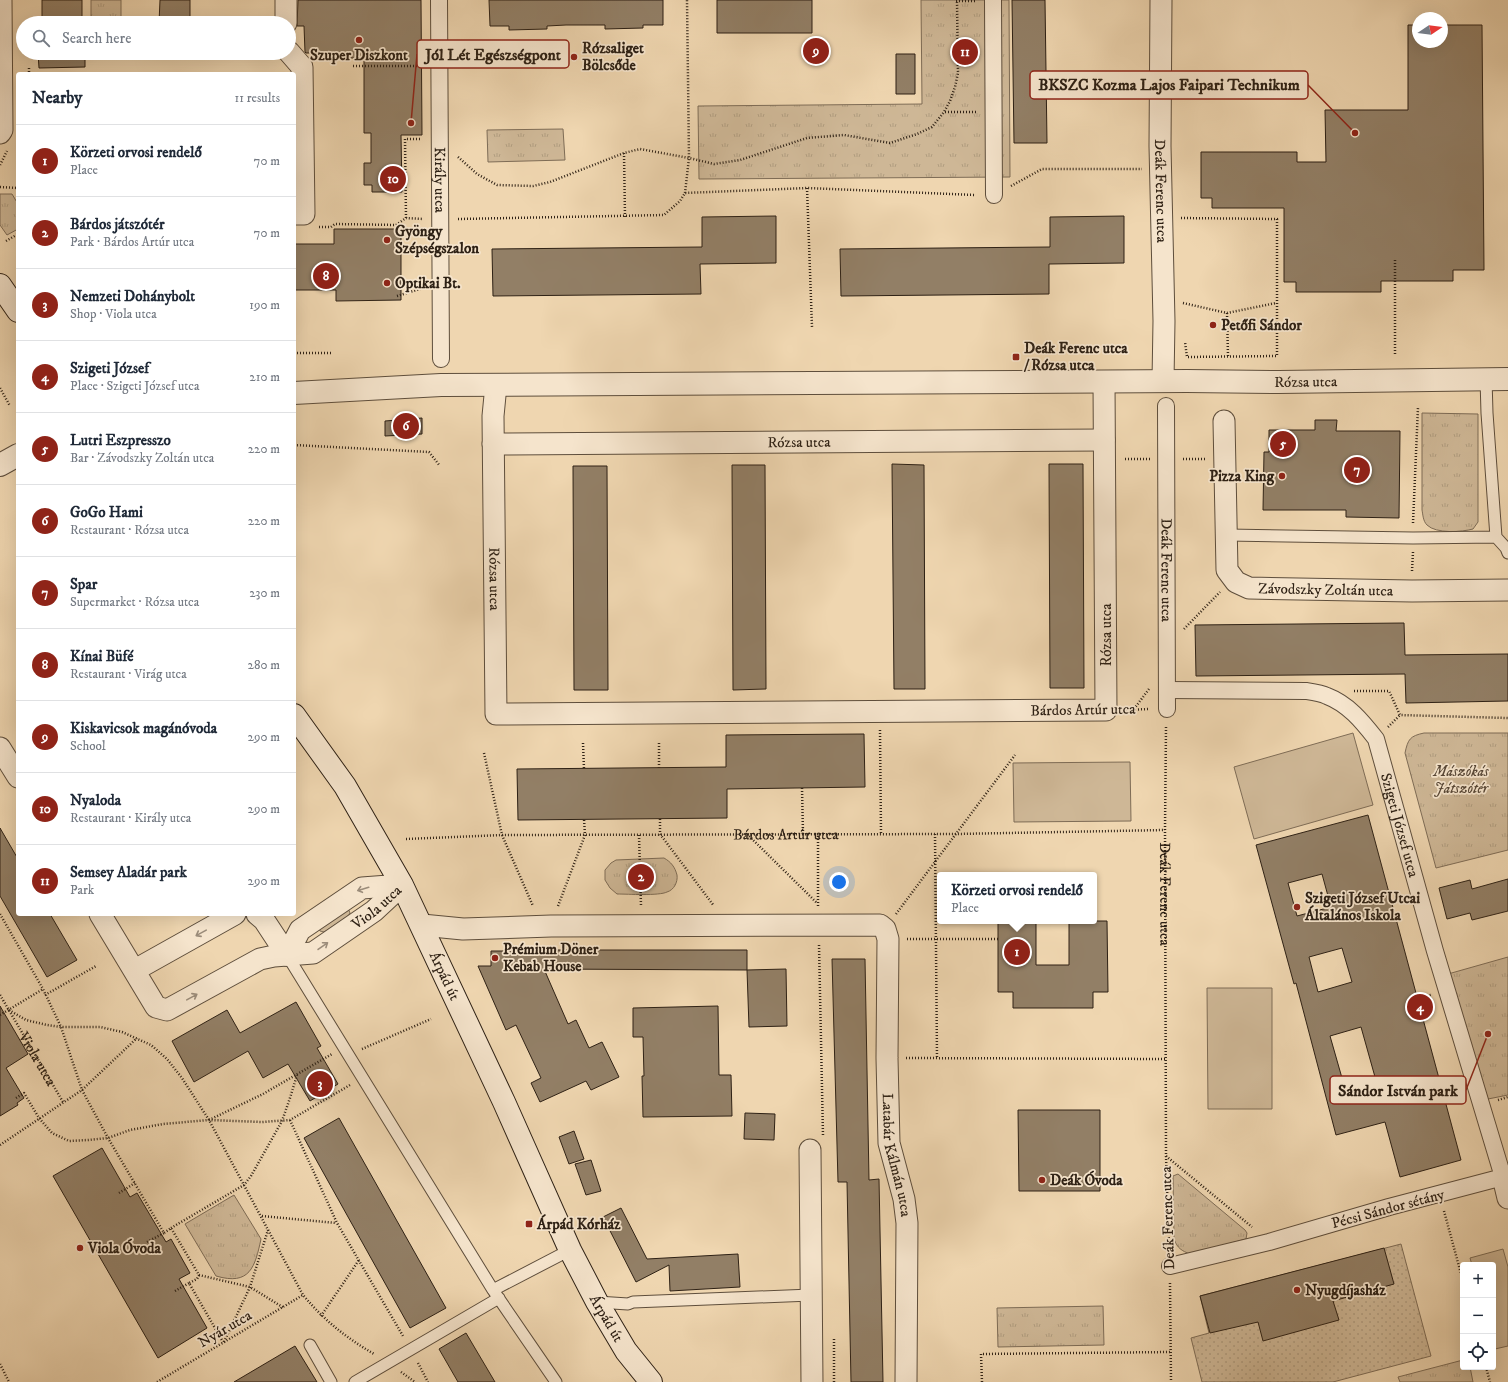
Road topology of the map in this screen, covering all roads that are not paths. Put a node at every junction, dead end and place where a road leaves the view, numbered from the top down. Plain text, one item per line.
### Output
1 (1, 0) edge
2 (286, 0) edge
3 (439, 0) edge
4 (993, 0) edge
5 (1161, 0) edge
6 (286, 16) edge
7 (296, 60) edge
8 (7, 136) edge
9 (994, 195) road end
10 (296, 214) edge
11 (0, 285) edge
12 (16, 309) edge
13 (441, 359) dead end
14 (1486, 379) junction
15 (1508, 379) edge
16 (1104, 382) junction
17 (1163, 382) junction
18 (496, 385) junction
19 (296, 393) edge
20 (1166, 406) dead end
21 (1224, 421) dead end
22 (1104, 440) junction
23 (493, 444) junction
24 (16, 456) edge
25 (0, 465) edge
26 (1227, 535) junction
27 (1496, 537) junction
28 (1508, 553) edge
29 (1508, 590) edge
30 (1167, 690) junction
31 (1167, 709) road end
32 (1106, 710) joint
33 (496, 714) joint
34 (296, 718) edge
35 (0, 748) edge
36 (16, 775) edge
37 (402, 885) junction
38 (101, 916) edge
39 (231, 916) edge
40 (259, 916) edge
41 (422, 925) junction
42 (284, 950) junction
43 (134, 970) junction
44 (817, 1146) road end
45 (1505, 1177) edge
46 (1508, 1198) edge
47 (570, 1250) junction
48 (1170, 1266) road end
49 (496, 1294) junction
50 (811, 1295) junction
51 (597, 1302) junction
52 (310, 1345) dead end
53 (332, 1382) edge
54 (355, 1382) edge
55 (556, 1382) edge
56 (651, 1382) edge
57 (812, 1382) edge
58 (906, 1382) edge

1 - 8 street
2 - 6 street
3 - 13 street, Király utca
4 - 9 street
5 - 17 street, Deák Ferenc utca
7 - 10 street
11 - 12 street
14 - 15 street, Rózsa utca
14 - 17 street, Rózsa utca
14 - 27 lane
16 - 17 street, Rózsa utca
16 - 18 street, Rózsa utca
16 - 22 street, Rózsa utca
18 - 19 street, Rózsa utca
18 - 23 street, Rózsa utca
20 - 30 street, Deák Ferenc utca
21 - 26 street
22 - 23 street, Rózsa utca
22 - 32 street, Rózsa utca
23 - 33 street, Rózsa utca
24 - 25 street
26 - 27 lane
26 - 29 street, Závodszky Zoltán utca
27 - 28 lane
30 - 31 street, Deák Ferenc utca
30 - 45 street, Szigeti József utca
32 - 33 street, Bárdos Artúr utca
34 - 37 street, Árpád út
35 - 36 street
37 - 41 street, Árpád út
37 - 42 street, Viola utca
38 - 43 street
39 -> 43 street
40 - 42 street
41 - 47 street, Árpád út
41 - 58 street, Latabár Kálmán utca
43 -> 42 street
42 - 49 lane
44 - 50 street
45 - 46 street, Szigeti József utca
45 - 48 street, Pécsi Sándor sétány
47 - 49 lane
47 - 51 street, Árpád út
49 - 54 lane
49 - 55 lane
50 - 51 lane
50 - 57 street
51 - 56 street, Árpád út
52 - 53 lane

